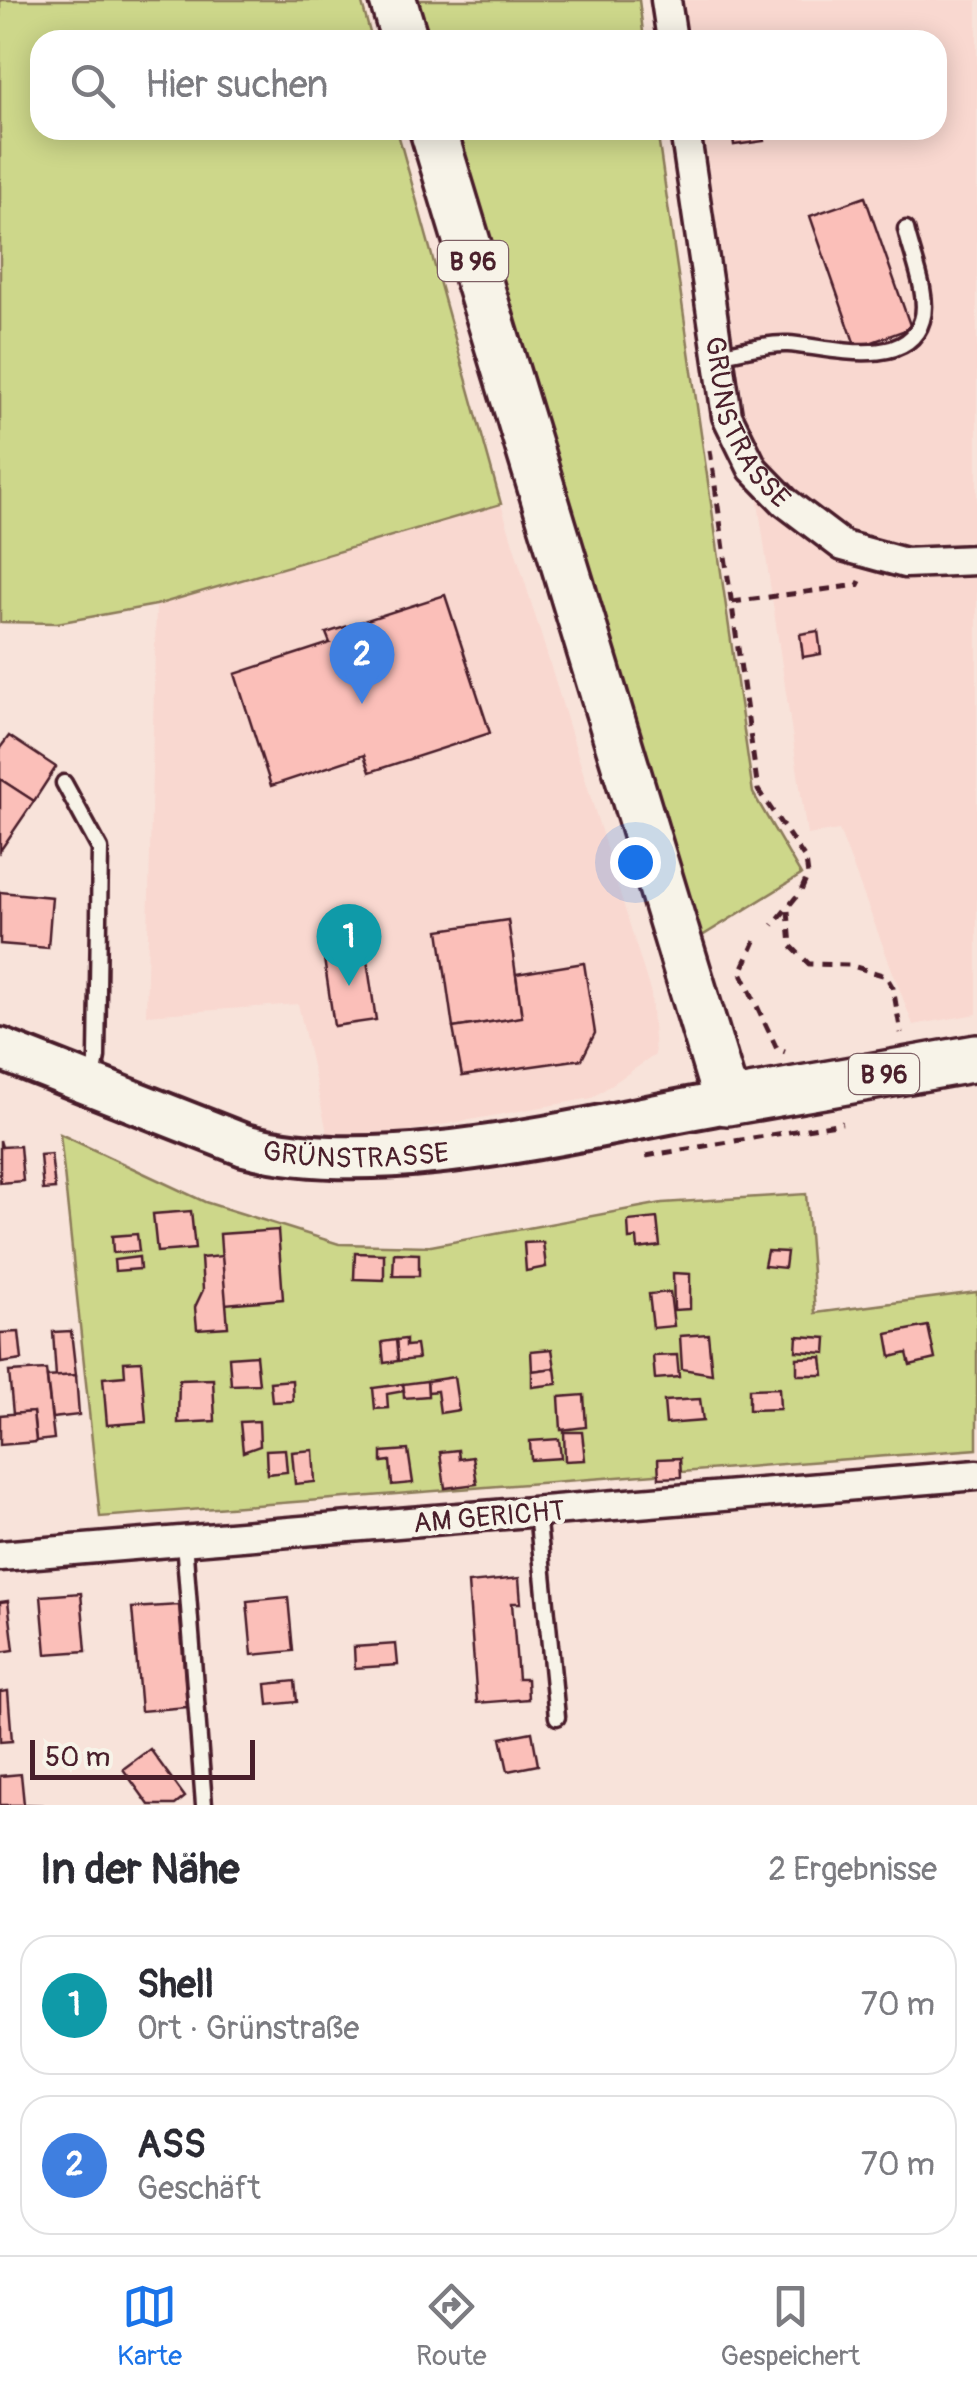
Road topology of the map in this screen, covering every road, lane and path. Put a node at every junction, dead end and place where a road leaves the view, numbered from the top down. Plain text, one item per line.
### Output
1 (393, 0) edge
2 (666, 0) edge
3 (403, 30) edge
4 (670, 30) edge
5 (436, 140) edge
6 (687, 140) edge
7 (906, 229) dead end
8 (718, 355) junction
9 (727, 416) junction
10 (868, 555) junction
11 (977, 560) edge
12 (732, 602) junction
13 (64, 783) dead end
14 (788, 908) junction
15 (772, 925) dead end
16 (754, 941) dead end
17 (902, 1035) dead end
18 (0, 1049) edge
19 (790, 1054) dead end
20 (977, 1058) edge
21 (92, 1083) junction
22 (726, 1102) junction
23 (977, 1475) edge
24 (536, 1512) junction
25 (184, 1541) junction
26 (0, 1556) edge
27 (557, 1717) dead end
28 (204, 1805) edge

1 - 3 main road
2 - 4 street
5 - 22 main road, B 96
6 - 8 street, GRÜNSTRASSE
7 - 8 lane
8 - 9 street, GRÜNSTRASSE
9 - 10 street, GRÜNSTRASSE
9 - 12 path
10 - 11 street, GRÜNSTRASSE
10 - 12 path
12 - 14 path
13 - 21 lane
14 - 15 path
14 - 17 path
16 - 19 path
18 - 21 main road, GRÜNSTRASSE
20 - 22 main road, B 96
21 - 22 main road, GRÜNSTRASSE
23 - 24 street, AM GERICHT
24 - 25 street, AM GERICHT
24 - 27 lane
25 - 26 street, AM GERICHT
25 - 28 lane

